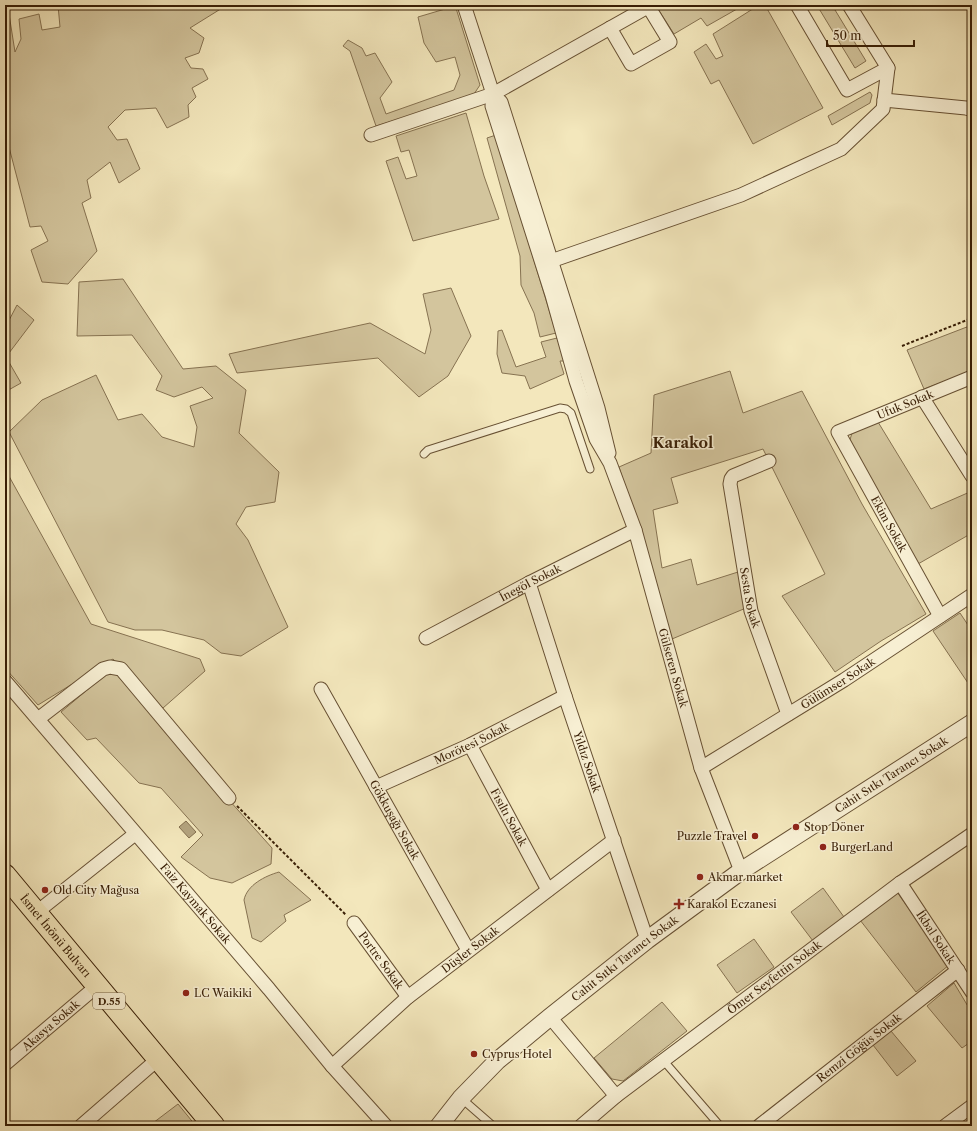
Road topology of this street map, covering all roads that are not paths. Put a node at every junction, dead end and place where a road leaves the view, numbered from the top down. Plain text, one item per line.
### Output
1 (464, 5) edge
2 (797, 5) edge
3 (849, 5) edge
4 (649, 6) edge
5 (610, 28) junction
6 (888, 68) junction
7 (493, 94) junction
8 (884, 100) junction
9 (972, 110) edge
10 (371, 135) dead end
11 (551, 261) junction
12 (972, 377) edge
13 (922, 397) junction
14 (838, 432) joint
15 (424, 454) dead end
16 (769, 461) dead end
17 (610, 463) junction
18 (590, 469) dead end
19 (972, 476) edge
20 (636, 530) junction
21 (529, 583) junction
22 (972, 595) edge
23 (940, 616) junction
24 (426, 638) dead end
25 (5, 681) edge
26 (321, 689) dead end
27 (565, 696) junction
28 (788, 714) junction
29 (38, 719) junction
30 (972, 723) edge
31 (470, 744) junction
32 (701, 768) junction
33 (376, 787) junction
34 (229, 798) road end
35 (135, 834) junction
36 (972, 834) edge
37 (614, 840) junction
38 (741, 872) junction
39 (5, 875) edge
40 (900, 883) junction
41 (548, 890) junction
42 (36, 912) junction
43 (354, 923) road end
44 (647, 940) junction
45 (468, 950) junction
46 (958, 970) junction
47 (97, 986) junction
48 (972, 992) edge
49 (408, 997) junction
50 (550, 1017) junction
51 (158, 1059) junction
52 (6, 1060) edge
53 (663, 1060) junction
54 (332, 1066) junction
55 (616, 1096) junction
56 (461, 1098) junction
57 (972, 1106) edge
58 (82, 1126) edge
59 (214, 1126) edge
60 (386, 1126) edge
61 (438, 1126) edge
62 (493, 1126) edge
63 (581, 1126) edge
64 (720, 1126) edge
65 (759, 1126) edge
66 (945, 1126) edge

1 - 7 street
2 - 6 street
3 - 6 street
4 - 5 street
4 - 5 street
5 - 7 street
6 - 8 street
7 - 10 street
7 - 11 street
7 - 17 street
8 - 9 street
8 - 11 street
11 - 17 street
12 - 13 street, Ufuk Sokak
13 - 14 street, Ufuk Sokak
13 - 19 street
14 - 23 street, Ekim Sokak
15 - 18 lane
16 - 28 street, Sesta Sokak
17 - 20 street, Gülseren Sokak
20 - 21 street, İnegöl Sokak
20 - 32 street, Gülseren Sokak
21 - 24 street, İnegöl Sokak
21 - 27 street, Yıldız Sokak
22 - 23 street, Gülümser Sokak
23 - 28 street, Gülümser Sokak
25 - 29 street, Faiz Kaymak Sokak
26 - 33 street, Gökkuşağı Sokak
27 - 31 street, Morötesi Sokak
27 - 37 street, Yıldız Sokak
28 - 32 street, Gülümser Sokak
29 - 34 street
29 - 35 street, Faiz Kaymak Sokak
30 - 38 street, Cahit Sıtkı Tarancı Sokak
31 - 33 street, Morötesi Sokak
31 - 41 street, Fısıltı Sokak
32 - 38 street, Gülseren Sokak
33 - 45 street, Gökkuşağı Sokak
35 - 42 street
35 - 54 street, Faiz Kaymak Sokak
36 - 40 street, Ömer Seyfettin Sokak
37 - 41 street, Düşler Sokak
37 - 44 street, Yıldız Sokak
38 - 44 street, Cahit Sıtkı Tarancı Sokak
39 - 42 main road, İsmet İnönü Bulvarı / D.55
40 - 46 street, İkbal Sokak
40 - 53 street, Ömer Seyfettin Sokak
41 - 45 street, Düşler Sokak
42 - 47 main road, İsmet İnönü Bulvarı / D.55
43 - 49 street, Portre Sokak
44 - 50 street, Cahit Sıtkı Tarancı Sokak
45 - 49 street, Düşler Sokak
46 - 48 street, İkbal Sokak
46 - 65 street, Remzi Göğüs Sokak
47 - 51 main road, İsmet İnönü Bulvarı / D.55
47 - 52 street, Akasya Sokak
49 - 54 street, Düşler Sokak
50 - 55 street
50 - 56 street, Cahit Sıtkı Tarancı Sokak
51 - 58 street
51 - 59 main road, İsmet İnönü Bulvarı / D.55
53 - 55 street, Ömer Seyfettin Sokak
53 - 64 lane
54 - 60 street, Faiz Kaymak Sokak
55 - 63 street, Ömer Seyfettin Sokak
56 - 61 street, Cahit Sıtkı Tarancı Sokak
56 - 62 lane
57 - 66 street

